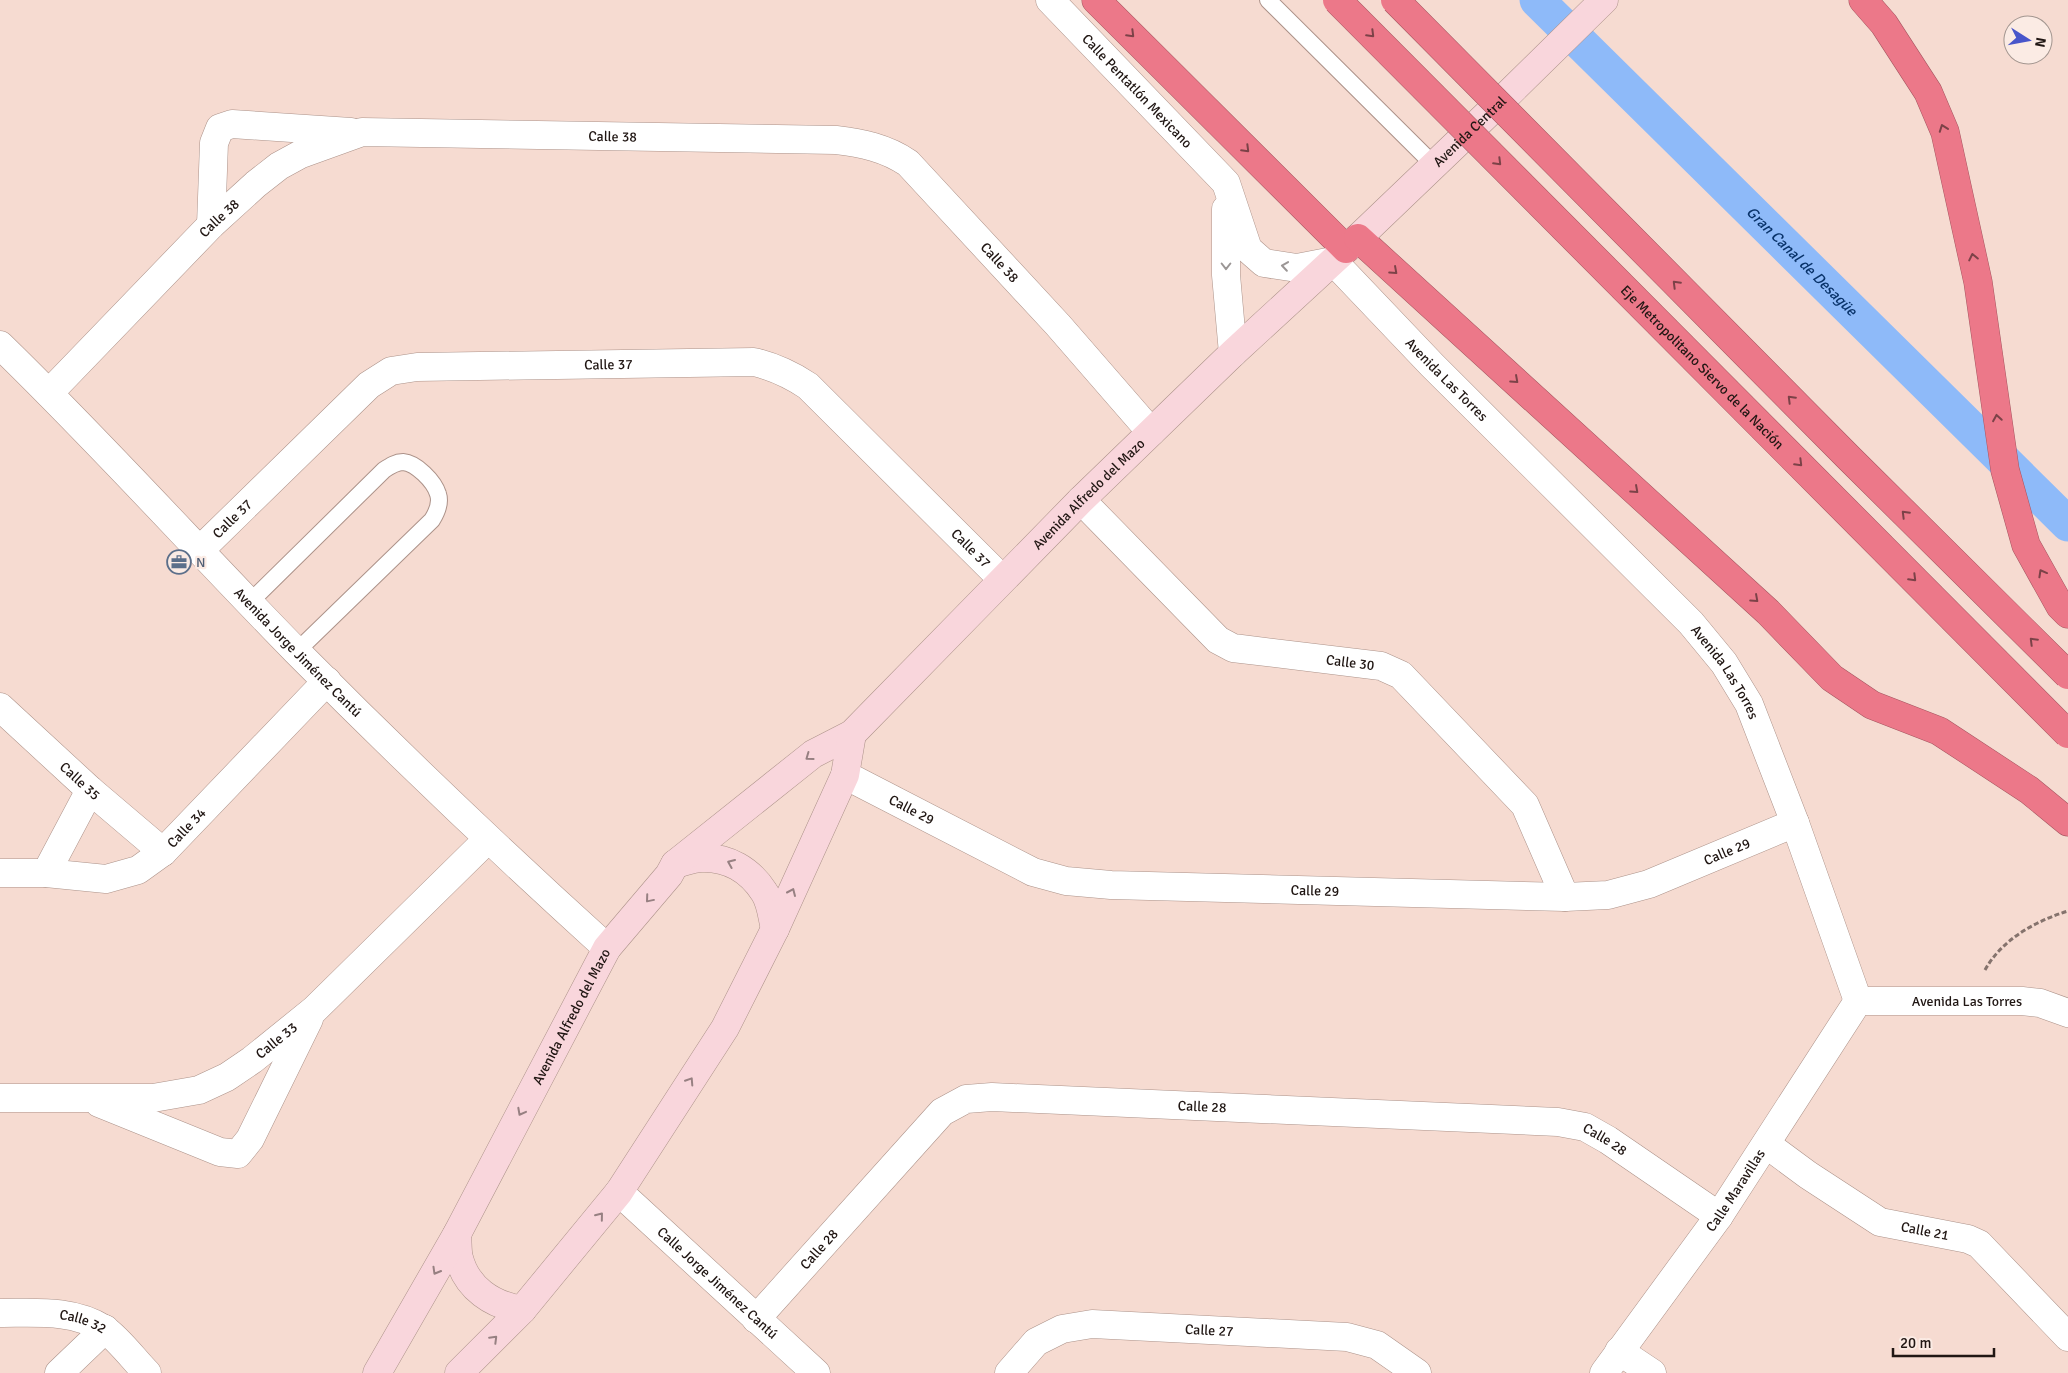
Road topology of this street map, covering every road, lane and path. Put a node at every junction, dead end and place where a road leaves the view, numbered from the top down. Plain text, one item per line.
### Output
1 (1050, 0) edge
2 (1096, 0) edge
3 (1268, 0) edge
4 (1337, 0) edge
5 (1395, 0) edge
6 (1604, 0) edge
7 (1863, 0) edge
8 (362, 132) junction
9 (1434, 165) junction
10 (1226, 183) junction
11 (211, 225) junction
12 (1346, 249) junction
13 (0, 345) edge
14 (1233, 353) junction
15 (49, 392) junction
16 (1151, 432) junction
17 (1081, 500) junction
18 (200, 550) junction
19 (1002, 579) junction
20 (250, 602) junction
21 (2068, 614) edge
22 (297, 651) junction
23 (2068, 675) edge
24 (327, 681) junction
25 (0, 708) edge
26 (852, 734) junction
27 (2068, 734) edge
28 (845, 775) junction
29 (90, 790) junction
30 (2068, 822) edge
31 (1795, 823) junction
32 (488, 839) junction
33 (163, 852) junction
34 (675, 864) junction
35 (0, 873) edge
36 (46, 873) junction
37 (1565, 897) junction
38 (2068, 911) edge
39 (775, 929) junction
40 (607, 948) junction
41 (1858, 1001) junction
42 (1968, 1001) junction
43 (314, 1010) junction
44 (2068, 1013) edge
45 (0, 1098) edge
46 (88, 1099) junction
47 (1766, 1144) junction
48 (620, 1192) junction
49 (1718, 1216) junction
50 (457, 1234) junction
51 (522, 1310) junction
52 (0, 1313) edge
53 (756, 1319) junction
54 (106, 1330) junction
55 (2068, 1337) edge
56 (1619, 1351) junction
57 (59, 1373) edge
58 (147, 1373) edge
59 (377, 1373) edge
60 (459, 1373) edge
61 (816, 1373) edge
62 (1008, 1373) edge
63 (1417, 1373) edge
64 (1604, 1373) edge
65 (1652, 1373) edge

1 - 10 street, Calle Pentatlón Mexicano
2 -> 12 highway
3 - 9 lane
4 -> 27 highway, Eje Metropolitano Siervo de la Nación, bridge
23 -> 5 highway, bridge
6 - 9 street, Avenida Central
21 -> 7 highway
8 - 11 street, Calle 38
8 - 11 street
8 - 16 street, Calle 38
9 - 12 street, Avenida Central
12 -> 10 street, Calle Pentatlón Mexicano
10 -> 14 street
11 - 15 street, Calle 38
12 - 14 street, Avenida Alfredo del Mazo
12 -> 30 highway
12 - 31 street, Avenida Las Torres
13 - 15 street, Avenida Jorge Jiménez Cantú
14 - 16 street, Avenida Alfredo del Mazo
15 - 18 street, Avenida Jorge Jiménez Cantú
16 - 17 street, Avenida Alfredo del Mazo
17 - 19 street, Avenida Alfredo del Mazo
17 - 37 street, Calle 30
18 - 19 street, Calle 37
18 - 20 street, Avenida Jorge Jiménez Cantú
19 - 26 street, Avenida Alfredo del Mazo
20 - 22 street, Avenida Jorge Jiménez Cantú
20 - 22 lane
22 - 24 street, Avenida Jorge Jiménez Cantú
24 - 32 street, Avenida Jorge Jiménez Cantú
24 - 33 street, Calle 34
25 - 29 street, Calle 35
26 - 28 street
26 -> 34 street, Avenida Alfredo del Mazo
28 - 37 street, Calle 29
39 -> 28 street
29 - 33 street, Calle 35
29 - 36 street
31 - 37 street, Calle 29
31 - 41 street, Avenida Las Torres
32 - 40 street, Avenida Jorge Jiménez Cantú
32 - 43 street, Calle 33
33 - 36 street, Calle 34
39 -> 34 street
34 -> 40 street, Avenida Alfredo del Mazo
35 - 36 street, Calle 34
38 - 42 path
48 -> 39 street
40 -> 50 street, Avenida Alfredo del Mazo
41 - 42 street, Avenida Las Torres
41 - 47 street, Calle Maravillas
42 - 44 street, Avenida Las Torres
43 - 46 street, Calle 33
43 - 46 street
45 - 46 street, Calle 33
47 - 49 street, Calle Maravillas
47 - 55 street, Calle 21
51 -> 48 street
48 - 53 street, Calle Jorge Jiménez Cantú
49 - 53 street, Calle 28
49 - 56 street, Calle Maravillas
50 - 51 street
50 -> 59 street, Avenida Alfredo del Mazo
60 -> 51 street
52 - 54 street, Calle 32
53 - 61 street, Calle Jorge Jiménez Cantú
54 - 57 street
54 - 58 street, Calle 32
56 - 64 street, Calle Maravillas
56 - 65 street
62 - 63 street, Calle 27

